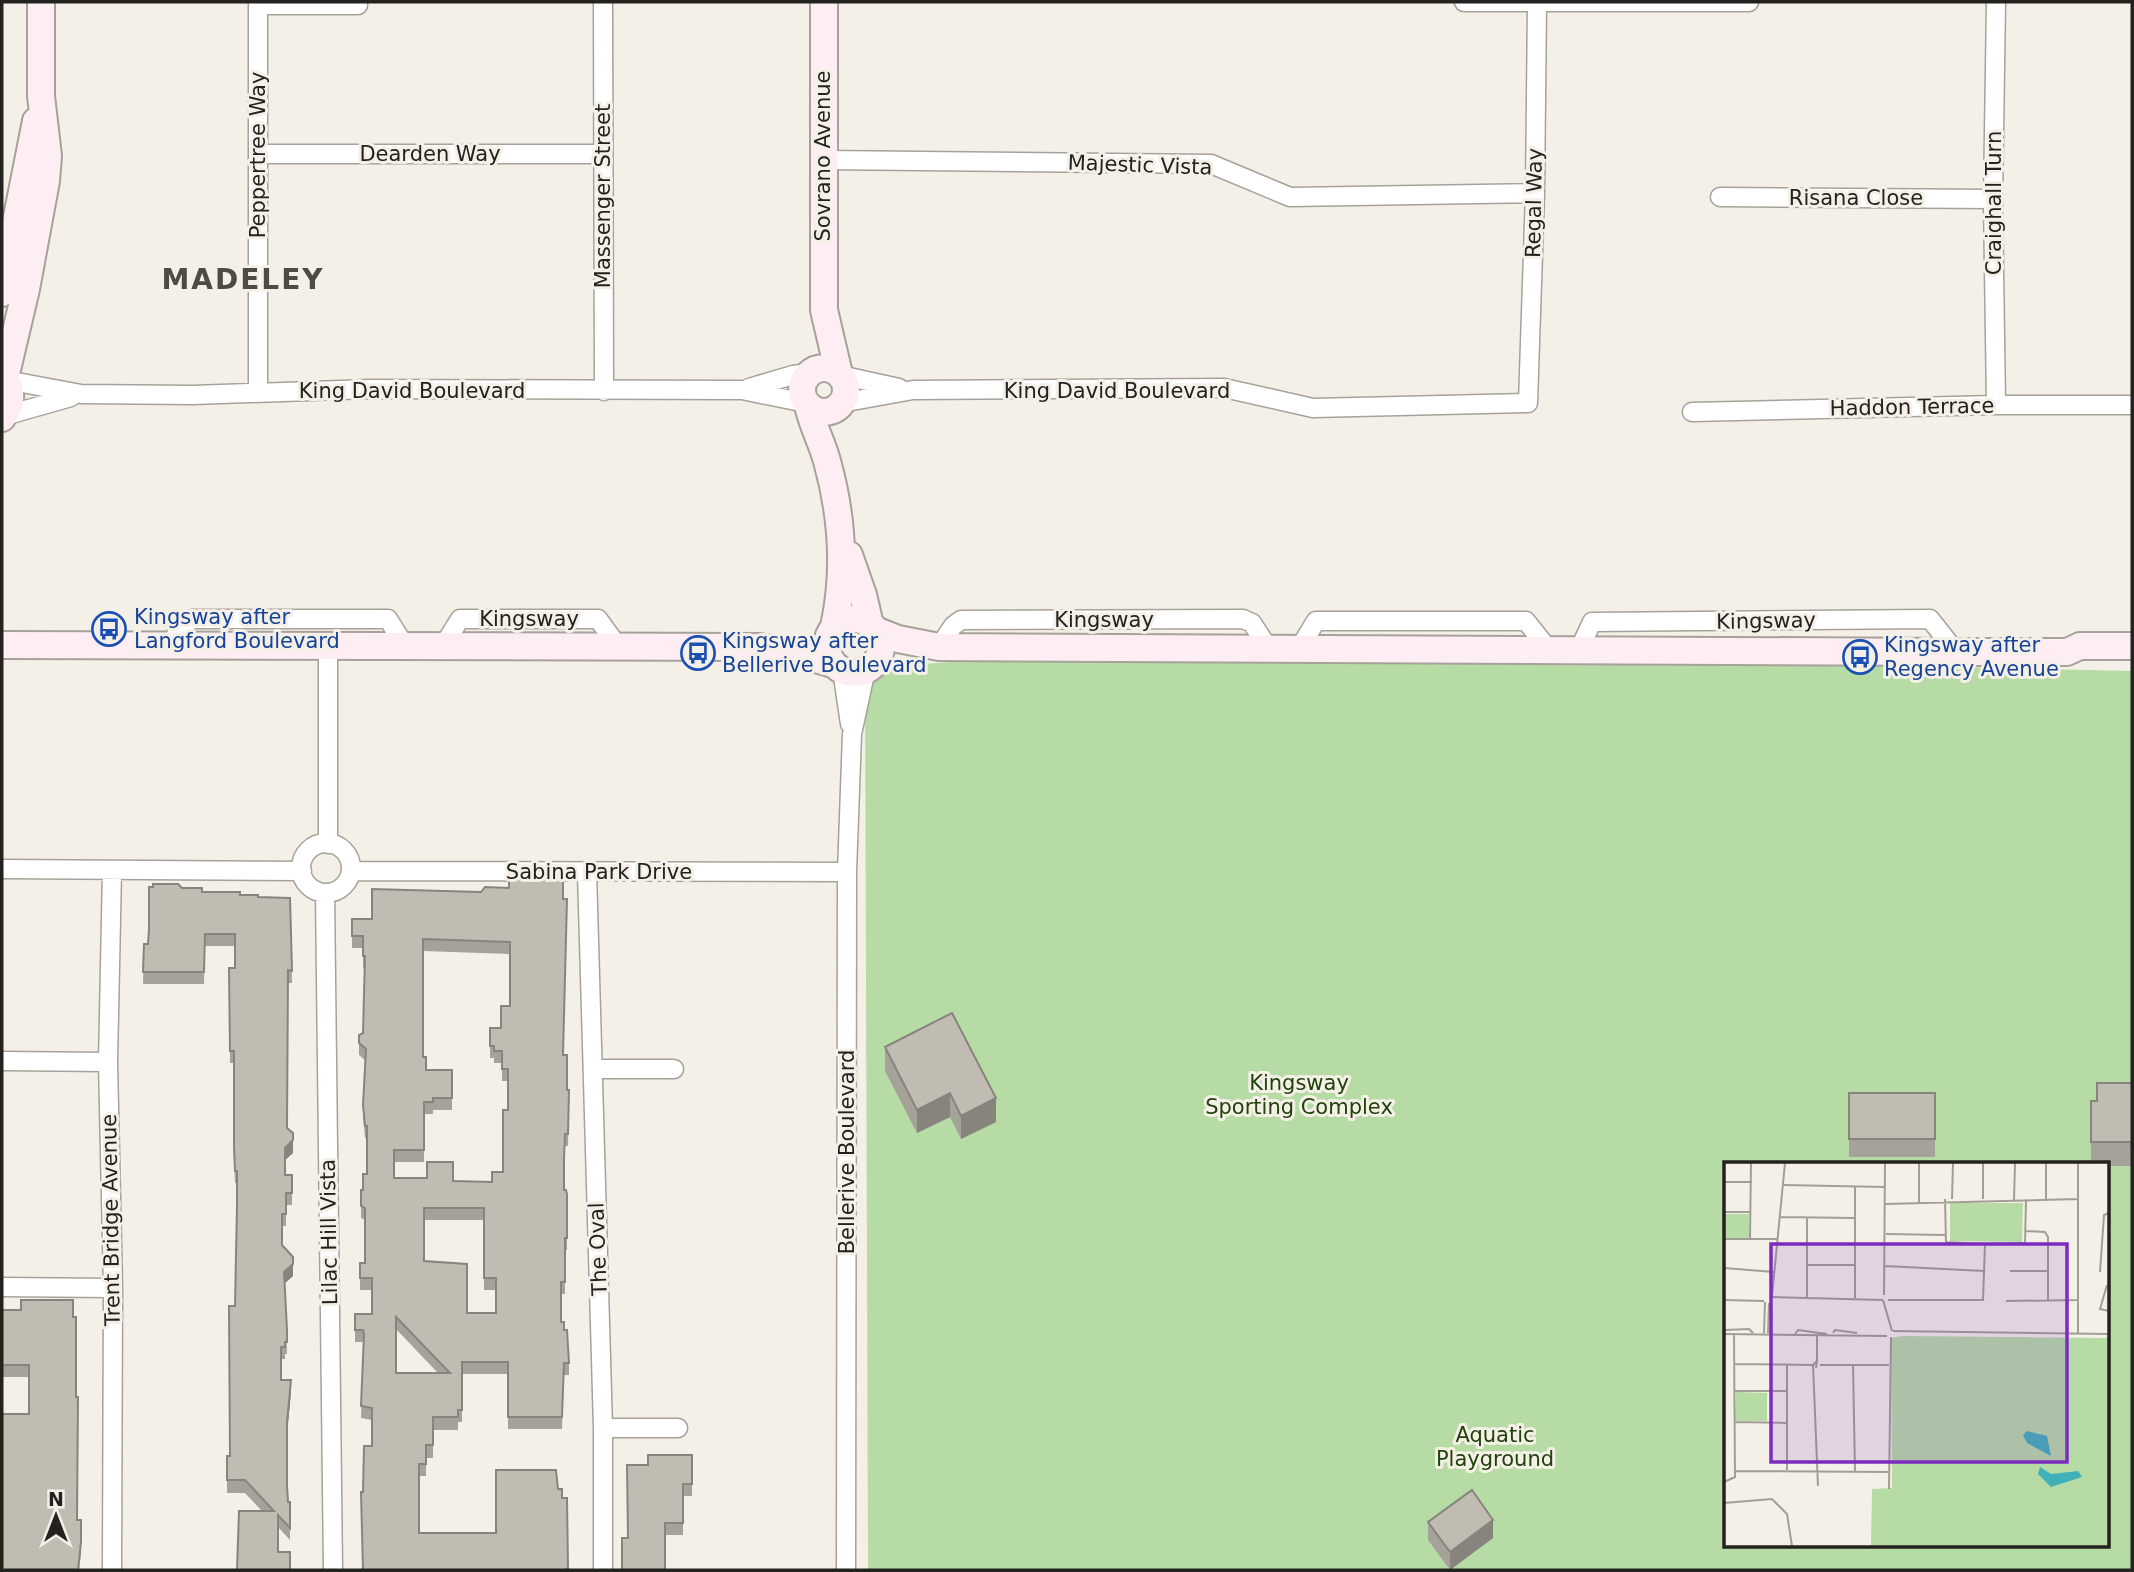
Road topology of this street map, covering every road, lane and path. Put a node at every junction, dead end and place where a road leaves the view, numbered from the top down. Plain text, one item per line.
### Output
1 (41, 2) edge
2 (603, 2) edge
3 (824, 2) edge
4 (1464, 2) edge
5 (1749, 2) edge
6 (1996, 2) edge
7 (258, 3) edge
8 (1537, 3) edge
9 (358, 5) dead end
10 (41, 96) junction
11 (258, 154) junction
12 (603, 154) junction
13 (823, 160) junction
14 (1535, 193) junction
15 (1720, 197) dead end
16 (1993, 199) junction
17 (11, 202) edge
18 (2, 293) edge
19 (824, 310) junction
20 (812, 372) junction
21 (839, 374) junction
22 (4, 378) edge
23 (742, 390) junction
24 (913, 390) junction
25 (604, 391) junction
26 (258, 393) junction
27 (81, 394) junction
28 (1528, 403) joint
29 (807, 404) junction
30 (840, 404) junction
31 (1996, 405) junction
32 (2132, 405) edge
33 (1692, 412) dead end
34 (3, 417) edge
35 (827, 459) junction
36 (841, 534) junction
37 (873, 627) junction
38 (833, 629) junction
39 (2, 645) edge
40 (170, 646) junction
41 (328, 646) junction
42 (405, 646) junction
43 (2132, 646) edge
44 (759, 647) junction
45 (936, 647) junction
46 (2067, 652) junction
47 (2132, 660) edge
48 (853, 667) junction
49 (328, 844) junction
50 (2, 869) edge
51 (112, 870) junction
52 (302, 871) junction
53 (351, 871) junction
54 (587, 872) junction
55 (846, 872) junction
56 (325, 893) junction
57 (2, 1060) edge
58 (107, 1062) junction
59 (593, 1069) junction
60 (674, 1069) dead end
61 (2, 1287) edge
62 (113, 1288) junction
63 (603, 1428) junction
64 (678, 1428) dead end
65 (112, 1570) edge
66 (333, 1570) edge
67 (603, 1570) edge
68 (846, 1570) edge

1 - 10 main road
2 - 12 street, Massenger Street
3 - 13 main road, Sovrano Avenue
4 - 8 street
5 - 8 street
6 - 16 street, Craighall Turn
7 - 9 street
7 - 11 street, Peppertree Way
8 - 14 street, Regal Way
10 - 17 main road
10 - 22 main road
11 - 12 street, Dearden Way
11 - 26 street, Peppertree Way
12 - 25 street, Massenger Street
13 - 14 street, Majestic Vista
13 - 19 main road, Sovrano Avenue
14 - 28 street, Regal Way
15 - 16 street, Risana Close
16 - 31 street, Craighall Turn
17 - 18 main road
19 - 20 main road, Sovrano Avenue
19 - 21 main road, Sovrano Avenue
20 - 21 main road
20 - 23 street, King David Boulevard
20 - 29 main road
21 - 24 street, King David Boulevard
21 - 30 main road
22 - 27 street, King David Boulevard
22 - 34 main road
23 - 25 street, King David Boulevard
23 - 29 street, King David Boulevard
24 - 28 street, King David Boulevard
24 - 30 street, King David Boulevard
25 - 26 street, King David Boulevard
26 - 27 street, King David Boulevard
27 - 34 street, King David Boulevard
29 - 30 main road
29 - 35 main road
30 - 35 main road
31 - 32 street, Haddon Terrace
31 - 33 street, Haddon Terrace
35 - 36 main road
36 - 37 main road
36 - 38 main road
37 - 38 main road, Kingsway
37 - 45 main road, Kingsway
37 - 48 main road
38 - 44 main road, Kingsway
38 - 48 main road
39 - 40 main road, Kingsway
40 - 41 main road, Kingsway
40 - 42 street
41 - 42 main road, Kingsway
41 - 49 street
42 - 44 main road, Kingsway
43 - 46 main road, Kingsway
44 - 48 main road, Kingsway
45 - 46 main road, Kingsway
45 - 48 main road, Kingsway
46 - 47 main road, Kingsway
48 - 55 street, Bellerive Boulevard
49 - 52 street
49 - 53 street
50 - 51 street
51 - 52 street
51 - 58 street, Trent Bridge Avenue
52 - 56 street
53 - 54 street, Sabina Park Drive
53 - 56 street
54 - 55 street, Sabina Park Drive
54 - 59 street, The Oval
55 - 68 street, Bellerive Boulevard
56 - 66 street, Lilac Hill Vista
57 - 58 street
58 - 62 street, Trent Bridge Avenue
59 - 60 street
59 - 63 street, The Oval
61 - 62 street
62 - 65 street, Trent Bridge Avenue
63 - 64 street
63 - 67 street, The Oval

